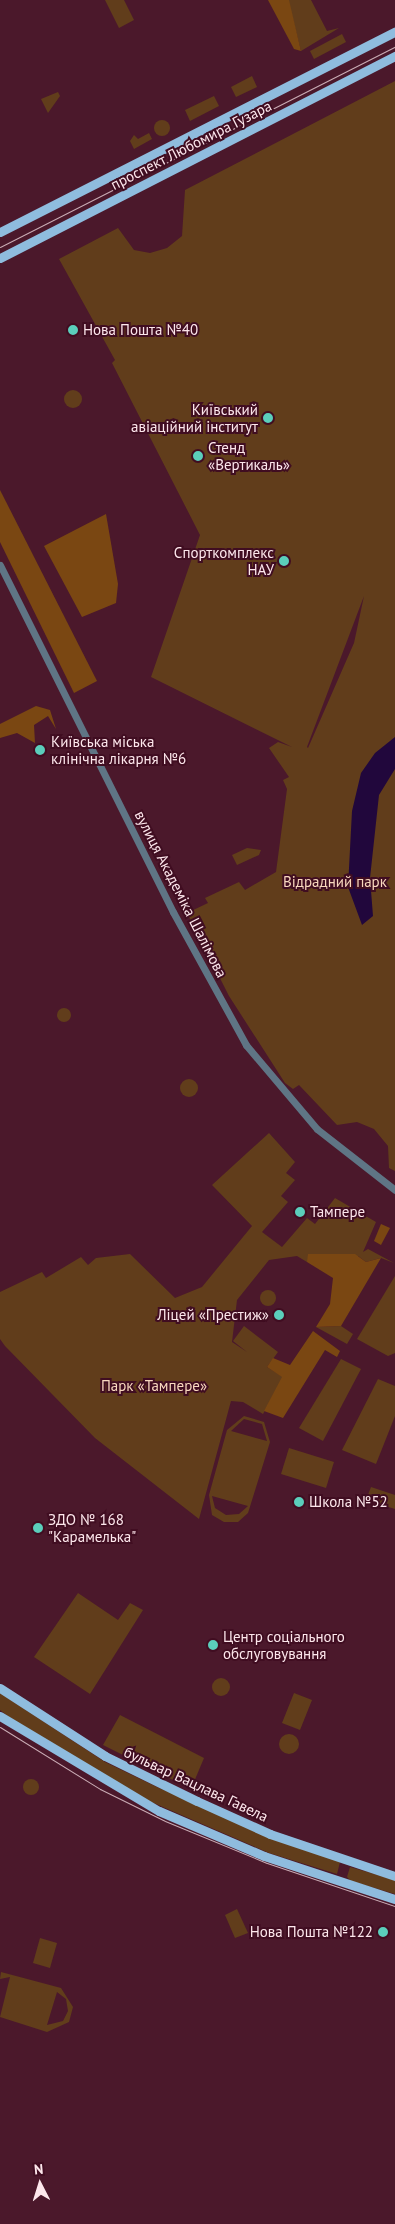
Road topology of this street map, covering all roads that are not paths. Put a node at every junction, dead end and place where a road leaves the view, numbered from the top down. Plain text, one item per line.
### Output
1 (395, 32) edge
2 (395, 56) edge
3 (0, 232) edge
4 (0, 258) edge
5 (0, 565) edge
6 (0, 573) edge
7 (395, 1190) edge
8 (395, 1194) edge
9 (0, 1688) edge
10 (0, 1716) edge
11 (395, 1876) edge
12 (395, 1899) edge

1 - 3 main road, проспект Любомира Гузара
2 - 4 main road, проспект Любомира Гузара
5 - 7 street, вулиця Академіка Шалімова
6 - 8 street, вулиця Академіка Шалімова
9 - 11 main road, бульвар Вацлава Гавела
10 - 12 main road

